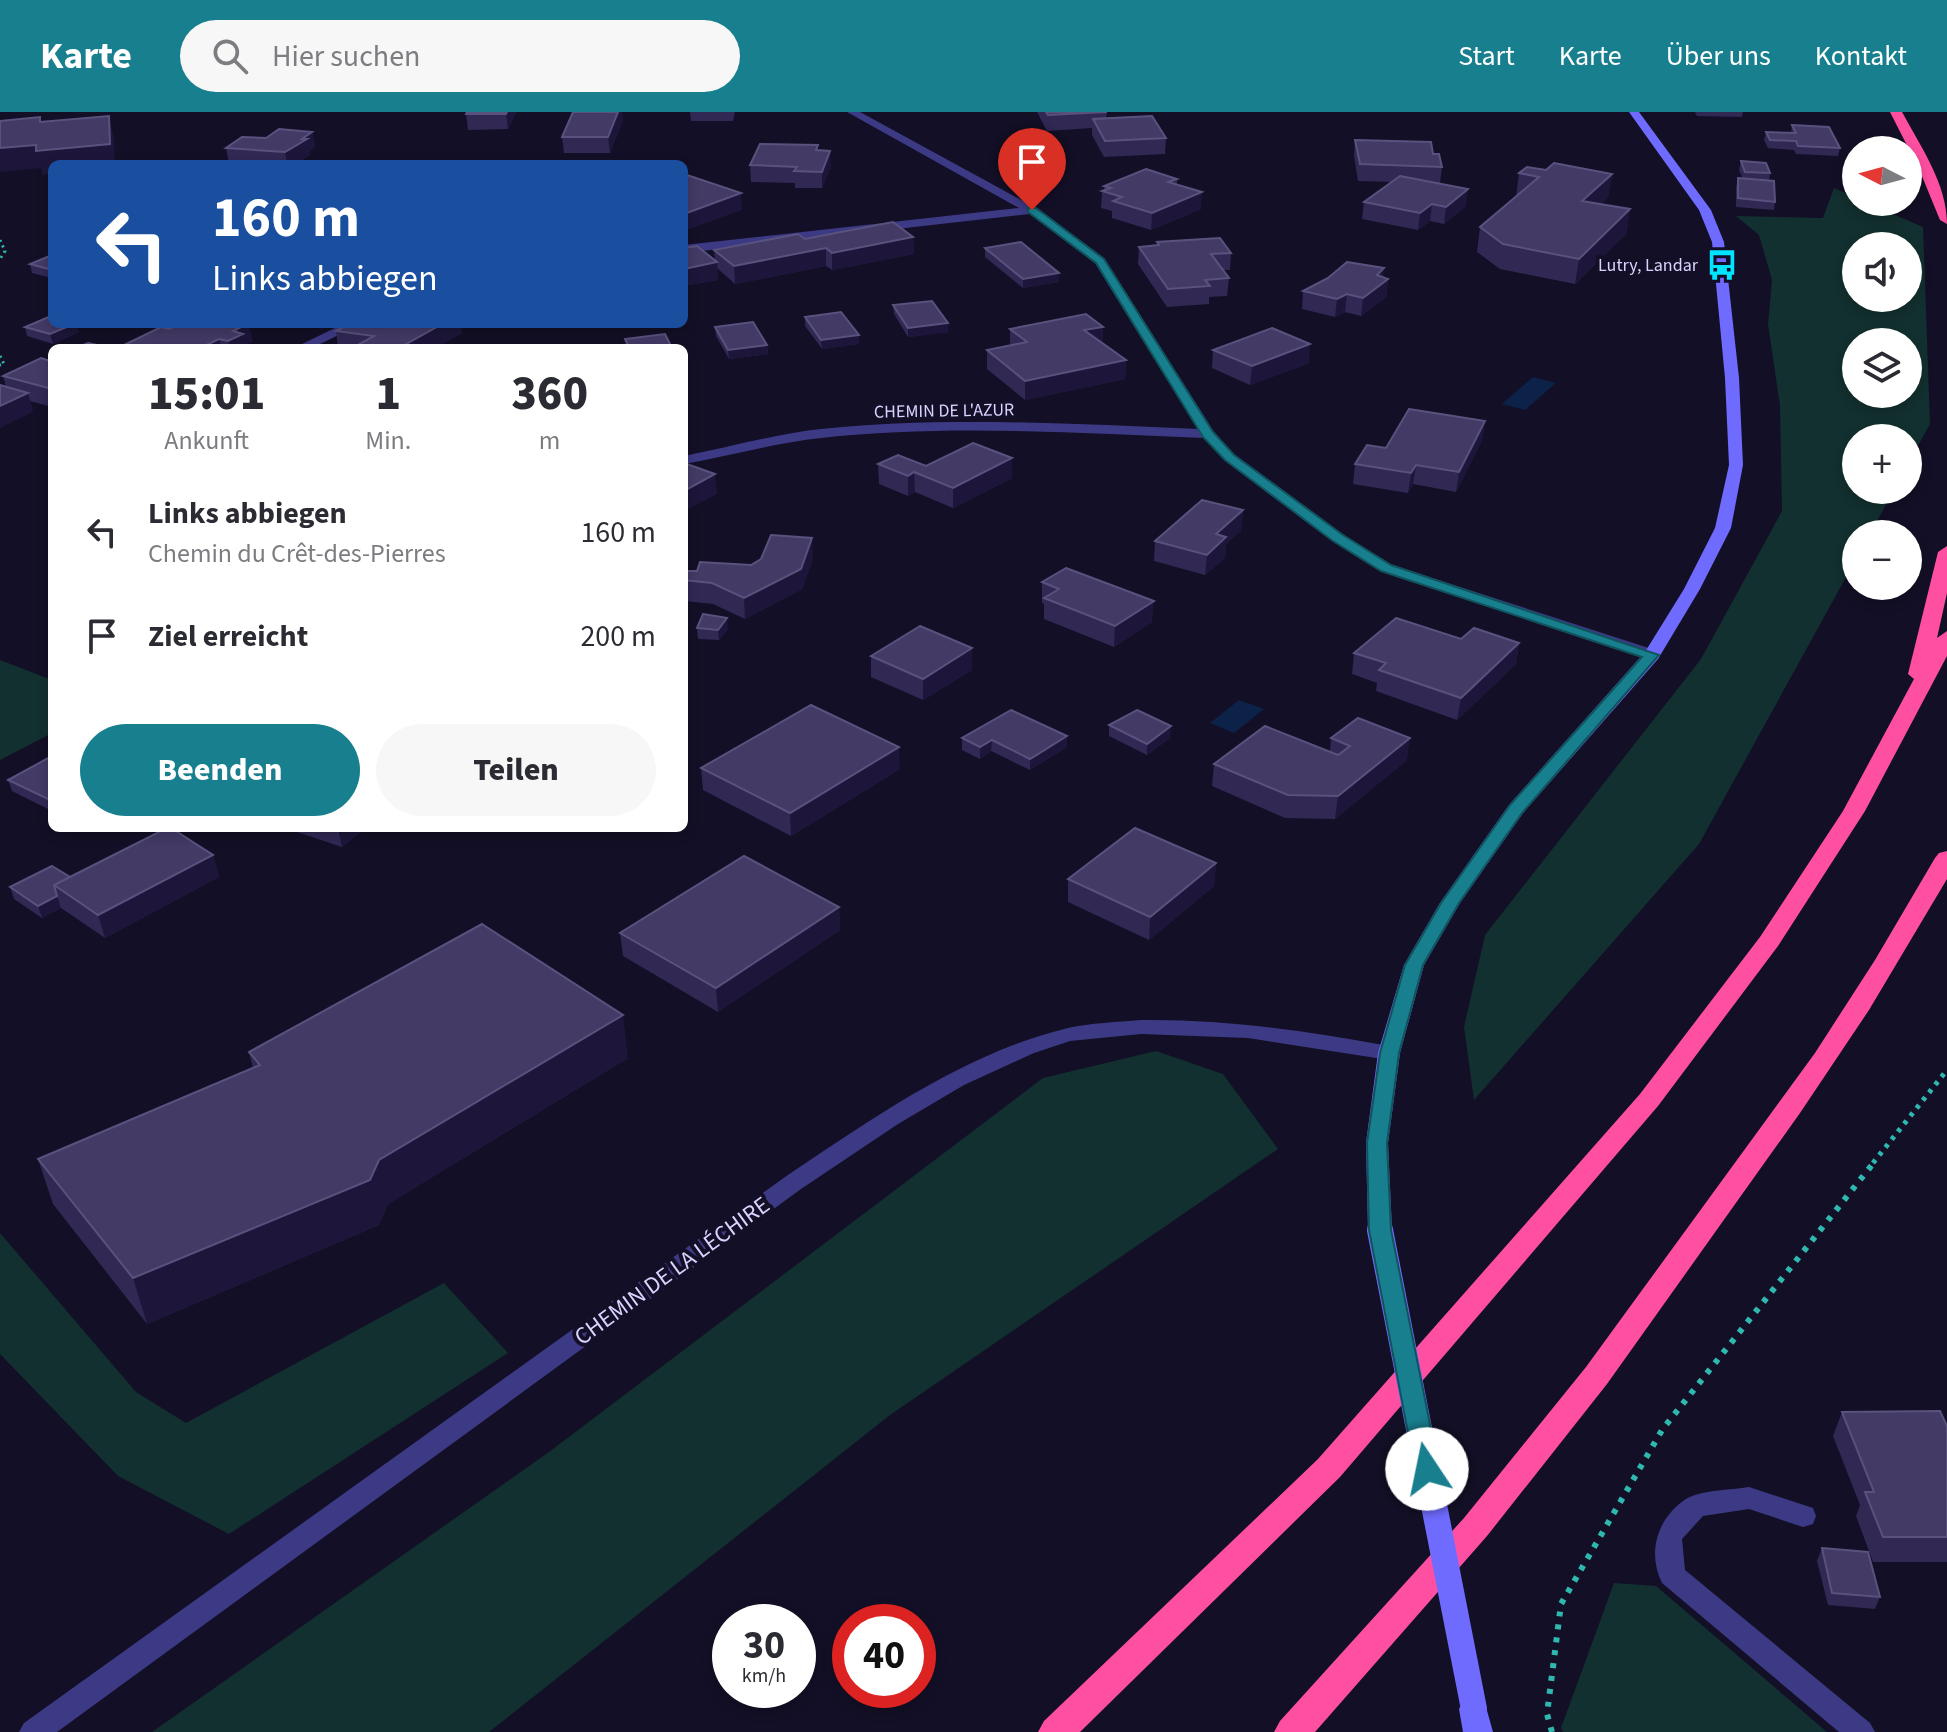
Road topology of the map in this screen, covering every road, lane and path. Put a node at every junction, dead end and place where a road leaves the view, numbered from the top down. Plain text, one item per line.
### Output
1 (852, 112) edge
2 (1634, 112) edge
3 (1896, 112) edge
4 (1032, 210) junction
5 (1947, 220) edge
6 (0, 240) edge
7 (688, 249) edge
8 (0, 259) edge
9 (345, 328) edge
10 (310, 344) edge
11 (0, 356) edge
12 (0, 365) edge
13 (1208, 434) junction
14 (688, 459) edge
15 (1947, 552) edge
16 (1947, 637) edge
17 (1652, 655) junction
18 (1910, 709) junction
19 (1947, 858) edge
20 (1389, 1053) junction
21 (1947, 1070) edge
22 (1803, 1516) dead end
23 (1476, 1720) edge
24 (34, 1732) edge
25 (1056, 1732) edge
26 (1292, 1732) edge
27 (1552, 1732) edge
28 (1860, 1732) edge

1 - 4 street
2 - 17 street
3 - 5 highway
4 - 7 street
4 - 13 street
6 - 8 path
9 - 10 street
11 - 12 path
13 - 14 street, CHEMIN DE L'AZUR
13 - 17 street
15 - 18 highway
16 - 18 highway
17 - 20 street
18 - 25 highway
19 - 26 highway
20 - 23 street, bridge
20 - 24 street, CHEMIN DE LA LÉCHIRE
21 - 27 path
22 - 28 street

